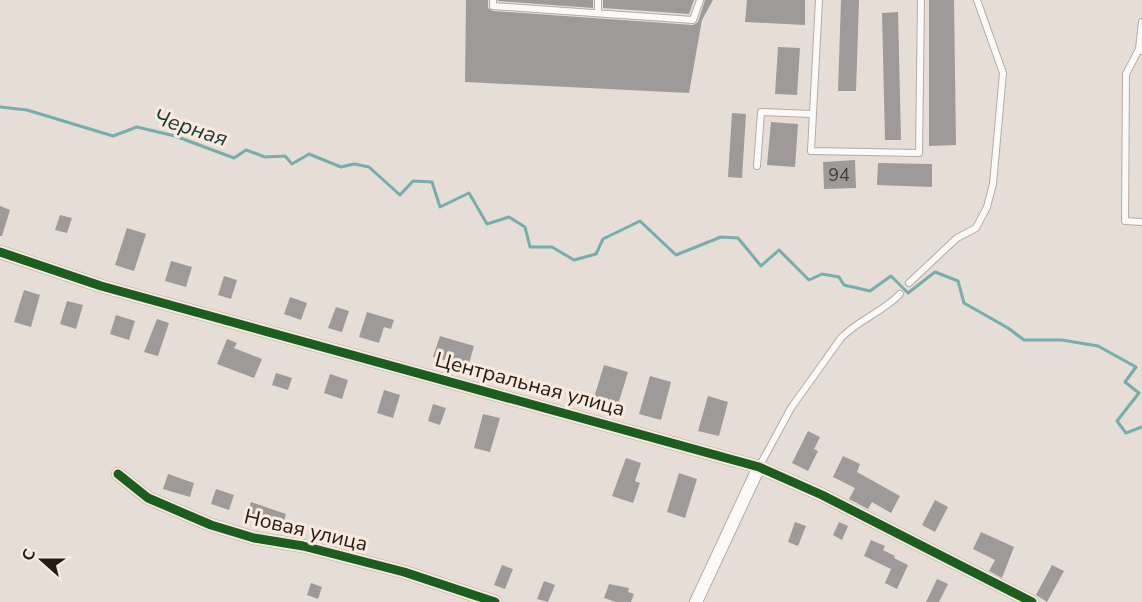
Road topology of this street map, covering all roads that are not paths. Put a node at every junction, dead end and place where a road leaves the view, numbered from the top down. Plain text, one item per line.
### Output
1 (493, 0) edge
2 (598, 0) edge
3 (700, 0) edge
4 (819, 0) edge
5 (921, 0) edge
6 (978, 0) edge
7 (598, 13) junction
8 (1142, 22) edge
9 (1140, 50) edge
10 (812, 114) junction
11 (757, 166) dead end
12 (1142, 222) edge
13 (0, 252) edge
14 (909, 283) dead end
15 (900, 294) dead end
16 (759, 467) junction
17 (118, 474) dead end
18 (495, 602) edge
19 (696, 602) edge
20 (1032, 602) edge

1 - 7 lane
2 - 7 lane
3 - 7 lane
4 - 10 lane
5 - 10 lane
6 - 14 lane
8 - 9 lane
9 - 12 lane
10 - 11 lane
13 - 16 street, Центральная улица
15 - 16 lane
16 - 19 street
16 - 20 street, Центральная улица
17 - 18 street, Новая улица

